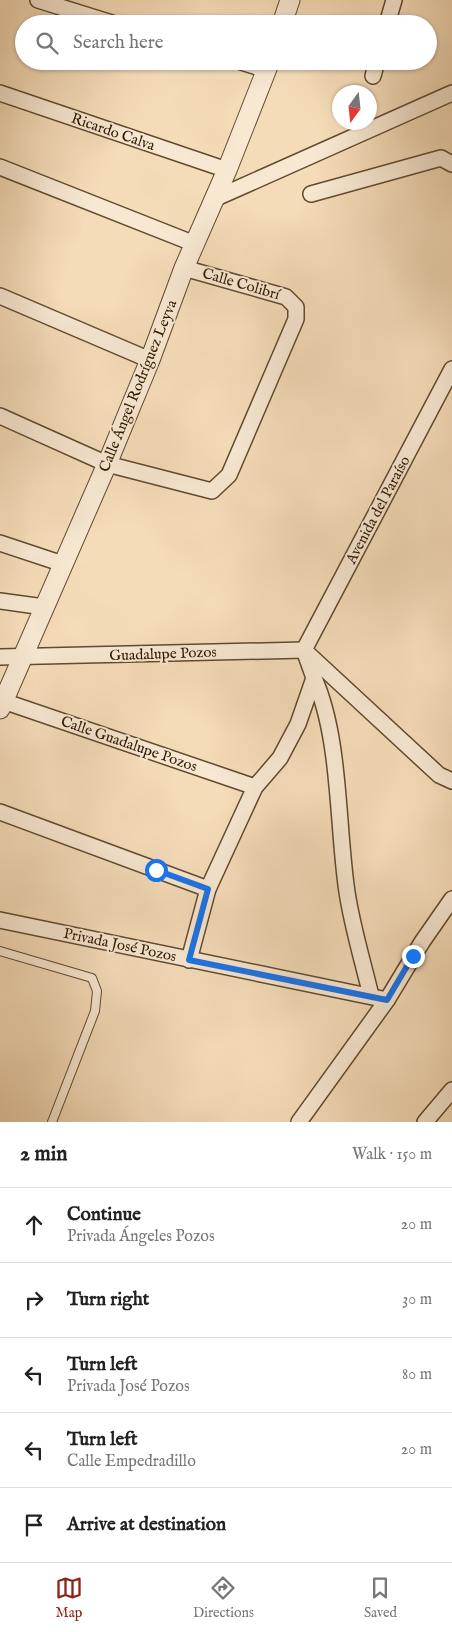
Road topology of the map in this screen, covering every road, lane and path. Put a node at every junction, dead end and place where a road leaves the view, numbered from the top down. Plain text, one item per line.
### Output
1 (38, 0) edge
2 (290, 0) edge
3 (394, 0) edge
4 (86, 15) edge
5 (285, 15) edge
6 (390, 15) edge
7 (266, 70) edge
8 (376, 70) edge
9 (374, 76) dead end
10 (0, 93) edge
11 (452, 94) edge
12 (452, 164) edge
13 (0, 168) edge
14 (226, 170) junction
15 (311, 194) dead end
16 (214, 198) junction
17 (194, 244) junction
18 (184, 268) junction
19 (0, 296) edge
20 (150, 360) junction
21 (452, 370) edge
22 (0, 416) edge
23 (107, 464) junction
24 (0, 543) edge
25 (63, 564) junction
26 (0, 601) edge
27 (44, 607) junction
28 (304, 650) junction
29 (0, 657) edge
30 (21, 658) junction
31 (314, 678) junction
32 (1, 705) edge
33 (452, 781) edge
34 (255, 787) junction
35 (0, 812) edge
36 (208, 889) junction
37 (452, 899) edge
38 (0, 920) edge
39 (0, 951) edge
40 (189, 960) junction
41 (371, 996) junction
42 (387, 1000) junction
43 (452, 1090) edge
44 (52, 1122) edge
45 (299, 1122) edge
46 (425, 1122) edge

1 - 4 street
2 - 5 street
3 - 6 street
7 - 14 street, Calle Ángel Rodríguez Leyva
8 - 9 street
10 - 14 street, Ricardo Calva
11 - 16 street
12 - 15 street
13 - 17 street
14 - 16 street, Calle Ángel Rodríguez Leyva
16 - 17 street, Calle Ángel Rodríguez Leyva
17 - 18 street, Calle Ángel Rodríguez Leyva
18 - 20 street, Calle Ángel Rodríguez Leyva
18 - 23 street, Calle Colibrí
19 - 20 street
20 - 23 street, Calle Ángel Rodríguez Leyva
21 - 28 street, Avenida del Paraíso
22 - 23 street
23 - 25 street, Calle Ángel Rodríguez Leyva
24 - 25 street
25 - 27 street, Calle Ángel Rodríguez Leyva
26 - 27 street
27 - 30 street, Calle Ángel Rodríguez Leyva
28 - 30 street, Guadalupe Pozos
28 - 31 street
28 - 33 street
29 - 30 street, Guadalupe Pozos
30 - 32 street, Calle Ángel Rodríguez Leyva
31 - 34 street
31 - 41 street
32 - 34 street, Calle Guadalupe Pozos
34 - 36 street
35 - 36 street
36 - 40 street
37 - 42 street
38 - 40 street, Privada José Pozos
39 - 44 lane
40 - 41 street, Privada José Pozos
41 - 42 street, Privada José Pozos
42 - 45 street
43 - 46 street

